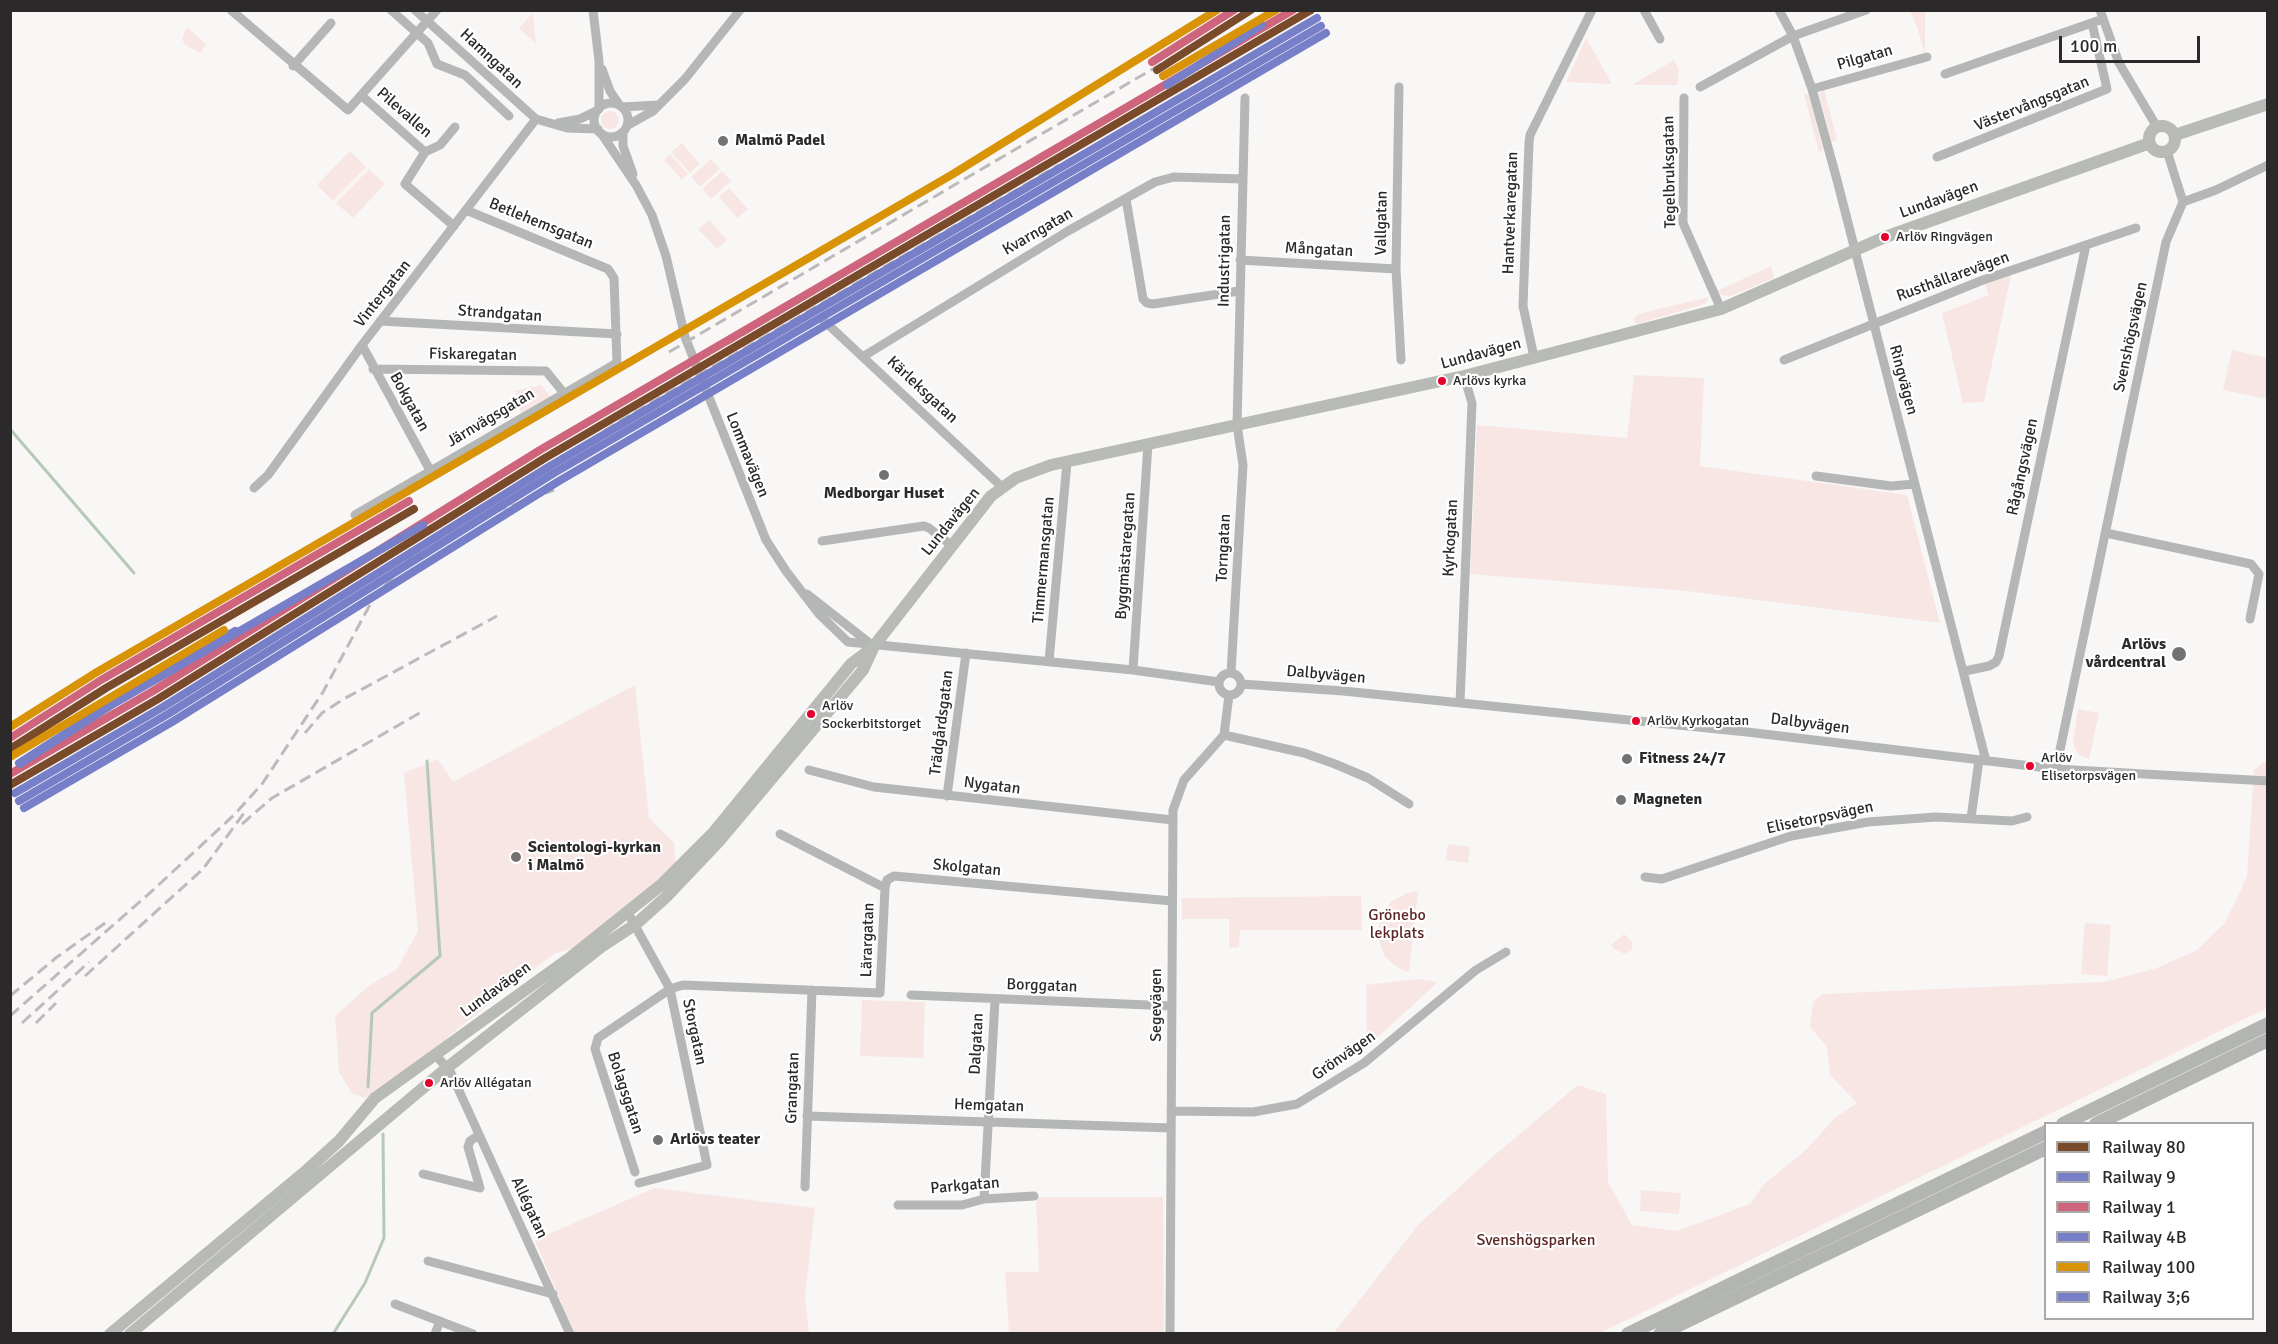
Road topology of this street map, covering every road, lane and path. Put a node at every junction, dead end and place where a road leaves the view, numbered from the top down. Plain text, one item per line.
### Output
1 (231, 10) edge
2 (391, 10) edge
3 (415, 10) edge
4 (437, 10) edge
5 (593, 10) edge
6 (740, 10) edge
7 (1592, 10) edge
8 (1644, 10) edge
9 (1779, 10) edge
10 (1866, 10) edge
11 (242, 14) edge
12 (2102, 15) edge
13 (428, 22) junction
14 (331, 23) dead end
15 (2092, 23) junction
16 (417, 34) junction
17 (1793, 36) junction
18 (1660, 39) dead end
19 (1927, 57) dead end
20 (599, 61) junction
21 (293, 66) junction
22 (1945, 74) dead end
23 (1399, 87) dead end
24 (1700, 87) dead end
25 (1812, 89) junction
26 (362, 96) junction
27 (1684, 98) dead end
28 (1245, 99) dead end
29 (660, 104) junction
30 (2268, 104) edge
31 (621, 106) junction
32 (598, 109) junction
33 (509, 116) dead end
34 (536, 119) junction
35 (550, 123) junction
36 (455, 127) dead end
37 (2157, 127) junction
38 (625, 129) junction
39 (599, 131) junction
40 (2175, 135) junction
41 (2150, 143) junction
42 (2167, 151) junction
43 (426, 152) junction
44 (1937, 157) dead end
45 (2268, 165) edge
46 (1242, 179) junction
47 (636, 185) junction
48 (1126, 199) junction
49 (2183, 202) junction
50 (466, 210) junction
51 (454, 226) junction
52 (2136, 228) dead end
53 (2086, 245) junction
54 (1854, 251) junction
55 (1240, 260) junction
56 (1396, 269) junction
57 (1239, 291) junction
58 (1721, 309) junction
59 (821, 318) dead end
60 (380, 321) junction
61 (1873, 324) junction
62 (617, 334) junction
63 (362, 345) junction
64 (864, 356) junction
65 (1534, 357) junction
66 (1401, 360) dead end
67 (1784, 360) dead end
68 (373, 369) junction
69 (1464, 376) junction
70 (563, 392) junction
71 (1237, 424) junction
72 (1148, 444) junction
73 (1067, 462) junction
74 (431, 472) junction
75 (1816, 476) dead end
76 (1915, 484) junction
77 (1002, 487) junction
78 (254, 488) dead end
79 (355, 515) dead end
80 (2106, 533) junction
81 (822, 540) dead end
82 (951, 545) junction
83 (2250, 619) dead end
84 (874, 646) junction
85 (966, 653) junction
86 (1049, 661) junction
87 (1133, 670) junction
88 (1965, 671) junction
89 (1231, 673) junction
90 (1219, 682) junction
91 (1241, 684) junction
92 (1229, 695) junction
93 (1460, 703) junction
94 (1224, 735) junction
95 (1982, 760) junction
96 (2056, 769) junction
97 (809, 770) dead end
98 (2268, 781) edge
99 (947, 796) junction
100 (1409, 804) dead end
101 (2027, 817) dead end
102 (1971, 818) junction
103 (1173, 820) junction
104 (780, 834) dead end
105 (1645, 877) dead end
106 (885, 888) junction
107 (1172, 901) junction
108 (628, 913) junction
109 (636, 924) junction
110 (1506, 952) dead end
111 (670, 989) junction
112 (812, 990) junction
113 (911, 995) dead end
114 (995, 1000) junction
115 (1172, 1006) junction
116 (2268, 1024) edge
117 (2268, 1040) edge
118 (435, 1054) junction
119 (448, 1067) junction
120 (1171, 1111) junction
121 (807, 1116) junction
122 (988, 1121) junction
123 (2067, 1122) edge
124 (2100, 1122) edge
125 (1171, 1128) junction
126 (2044, 1133) edge
127 (479, 1135) junction
128 (2044, 1149) edge
129 (635, 1172) dead end
130 (423, 1174) dead end
131 (639, 1183) dead end
132 (805, 1187) dead end
133 (1034, 1196) dead end
134 (984, 1199) junction
135 (898, 1205) dead end
136 (428, 1261) dead end
137 (553, 1294) junction
138 (395, 1304) dead end
139 (440, 1321) junction
140 (566, 1332) edge
141 (110, 1334) edge
142 (130, 1334) edge
143 (435, 1334) edge
144 (473, 1334) edge
145 (1170, 1334) edge
146 (1629, 1334) edge
147 (1660, 1334) edge

1 - 11 street, Pilevallen
2 - 16 street
3 - 13 street, Hamngatan
4 - 13 street, Pilevallen
5 - 20 street, Lommavägen
6 - 29 street
7 - 65 street, Hantverkaregatan
8 - 18 street
9 - 17 street, Ringvägen
10 - 17 street
11 - 21 street, Pilevallen
12 - 15 street
12 - 37 street
13 - 16 street, Pilevallen
13 - 34 street, Hamngatan
14 - 21 street
15 - 22 street
15 - 44 street, Västervångsgatan
16 - 26 street, Pilevallen
16 - 33 street
17 - 24 street
17 - 25 street, Ringvägen
19 - 25 street, Pilgatan
20 - 31 street, Lommavägen
20 - 32 street, Lommavägen
21 - 26 street, Pilevallen
23 - 56 street, Vallgatan
25 - 54 street, Ringvägen
26 - 43 street, Pilevallen
27 - 58 street, Tegelbruksgatan
28 - 46 street, Industrigatan
29 - 31 street
29 - 38 street
30 - 40 main road
31 - 32 street
31 - 38 street, Lommavägen
32 - 35 street, Hamngatan
32 - 39 street, Lommavägen
34 - 35 street, Hamngatan
34 - 50 street, Vintergatan
35 - 39 street, Hamngatan
36 - 43 street, Pilevallen
37 - 40 main road
37 - 41 main road
38 - 39 street
38 - 47 street, Lommavägen
39 - 47 street, Lommavägen
40 - 42 main road
41 - 42 main road
41 - 54 main road, Lundavägen
42 - 49 street
43 - 51 street, Pilevallen
45 - 49 street
46 - 48 street, Kvarngatan
46 - 55 street, Industrigatan
47 - 84 street, Lommavägen
48 - 57 street
48 - 64 street, Kvarngatan
49 - 80 street, Svenshögsvägen
50 - 51 street, Vintergatan
50 - 62 street, Betlehemsgatan
51 - 60 street, Vintergatan
52 - 53 street, Rusthållarevägen
53 - 61 street, Rusthållarevägen
53 - 88 street, Rågångsvägen
54 - 58 main road, Lundavägen
54 - 61 street, Ringvägen
55 - 56 street, Mångatan
55 - 57 street, Industrigatan
56 - 66 street, Vallgatan
57 - 71 street, Industrigatan
58 - 65 main road, Lundavägen
59 - 64 street, Kärleksgatan
60 - 62 street, Strandgatan
60 - 63 street, Vintergatan
61 - 67 street, Rusthållarevägen
61 - 76 street, Ringvägen
62 - 70 street, Järnvägsgatan
63 - 68 street, Bokgatan
63 - 78 street, Vintergatan
64 - 77 street, Kärleksgatan
65 - 69 main road, Lundavägen
68 - 70 street, Fiskaregatan
68 - 74 street, Bokgatan
69 - 71 main road, Lundavägen
69 - 93 street, Kyrkogatan
70 - 74 street, Järnvägsgatan
71 - 72 main road, Lundavägen
71 - 89 street, Torngatan
72 - 73 main road, Lundavägen
72 - 87 street, Byggmästaregatan
73 - 77 main road, Lundavägen
73 - 86 street, Timmermansgatan
74 - 79 street, Järnvägsgatan
75 - 76 street
76 - 88 street, Ringvägen
77 - 82 main road, Lundavägen
80 - 83 street
80 - 96 street, Svenshögsvägen
81 - 82 street
82 - 84 main road, Lundavägen
84 - 85 street
84 - 108 main road, Lundavägen
84 - 109 main road, Lundavägen
85 - 86 street
85 - 99 street, Trädgårdsgatan
86 - 87 street
87 - 90 street
88 - 95 street, Ringvägen
89 - 90 street
89 - 91 street
90 - 92 street
91 - 92 street
91 - 93 street, Dalbyvägen
92 - 94 street
93 - 95 street, Dalbyvägen
94 - 100 street
94 - 103 street, Segevägen
95 - 96 street, Dalbyvägen
95 - 102 street
96 - 98 street, Dalbyvägen
97 - 99 street, Nygatan
99 - 103 street, Nygatan
101 - 102 street, Elisetorpsvägen
102 - 105 street, Elisetorpsvägen
103 - 107 street, Segevägen
104 - 106 street
106 - 107 street, Skolgatan
106 - 112 street, Lärargatan
107 - 115 street, Segevägen
108 - 109 street, Storgatan
108 - 118 main road, Lundavägen
109 - 111 street, Storgatan
109 - 119 main road, Lundavägen
110 - 120 street, Grönvägen
111 - 112 street
111 - 129 street, Bolagsgatan
111 - 131 street, Storgatan
112 - 121 street, Grangatan
113 - 114 street, Borggatan
114 - 115 street, Borggatan
114 - 122 street, Dalgatan
115 - 120 street, Segevägen
116 - 123 highway
117 - 124 highway
118 - 119 street, Allégatan
118 - 141 main road, Lundavägen
119 - 127 street, Allégatan
119 - 142 main road, Lundavägen
120 - 125 street, Segevägen
121 - 122 street, Hemgatan
121 - 132 street, Grangatan
122 - 125 street, Hemgatan
122 - 134 street, Dalgatan
125 - 145 street, Segevägen
126 - 146 highway
127 - 130 street
127 - 137 street, Allégatan
128 - 147 highway
133 - 134 street, Parkgatan
134 - 135 street, Parkgatan
136 - 137 street
137 - 140 street, Allégatan
138 - 139 street
139 - 143 street
139 - 144 street

